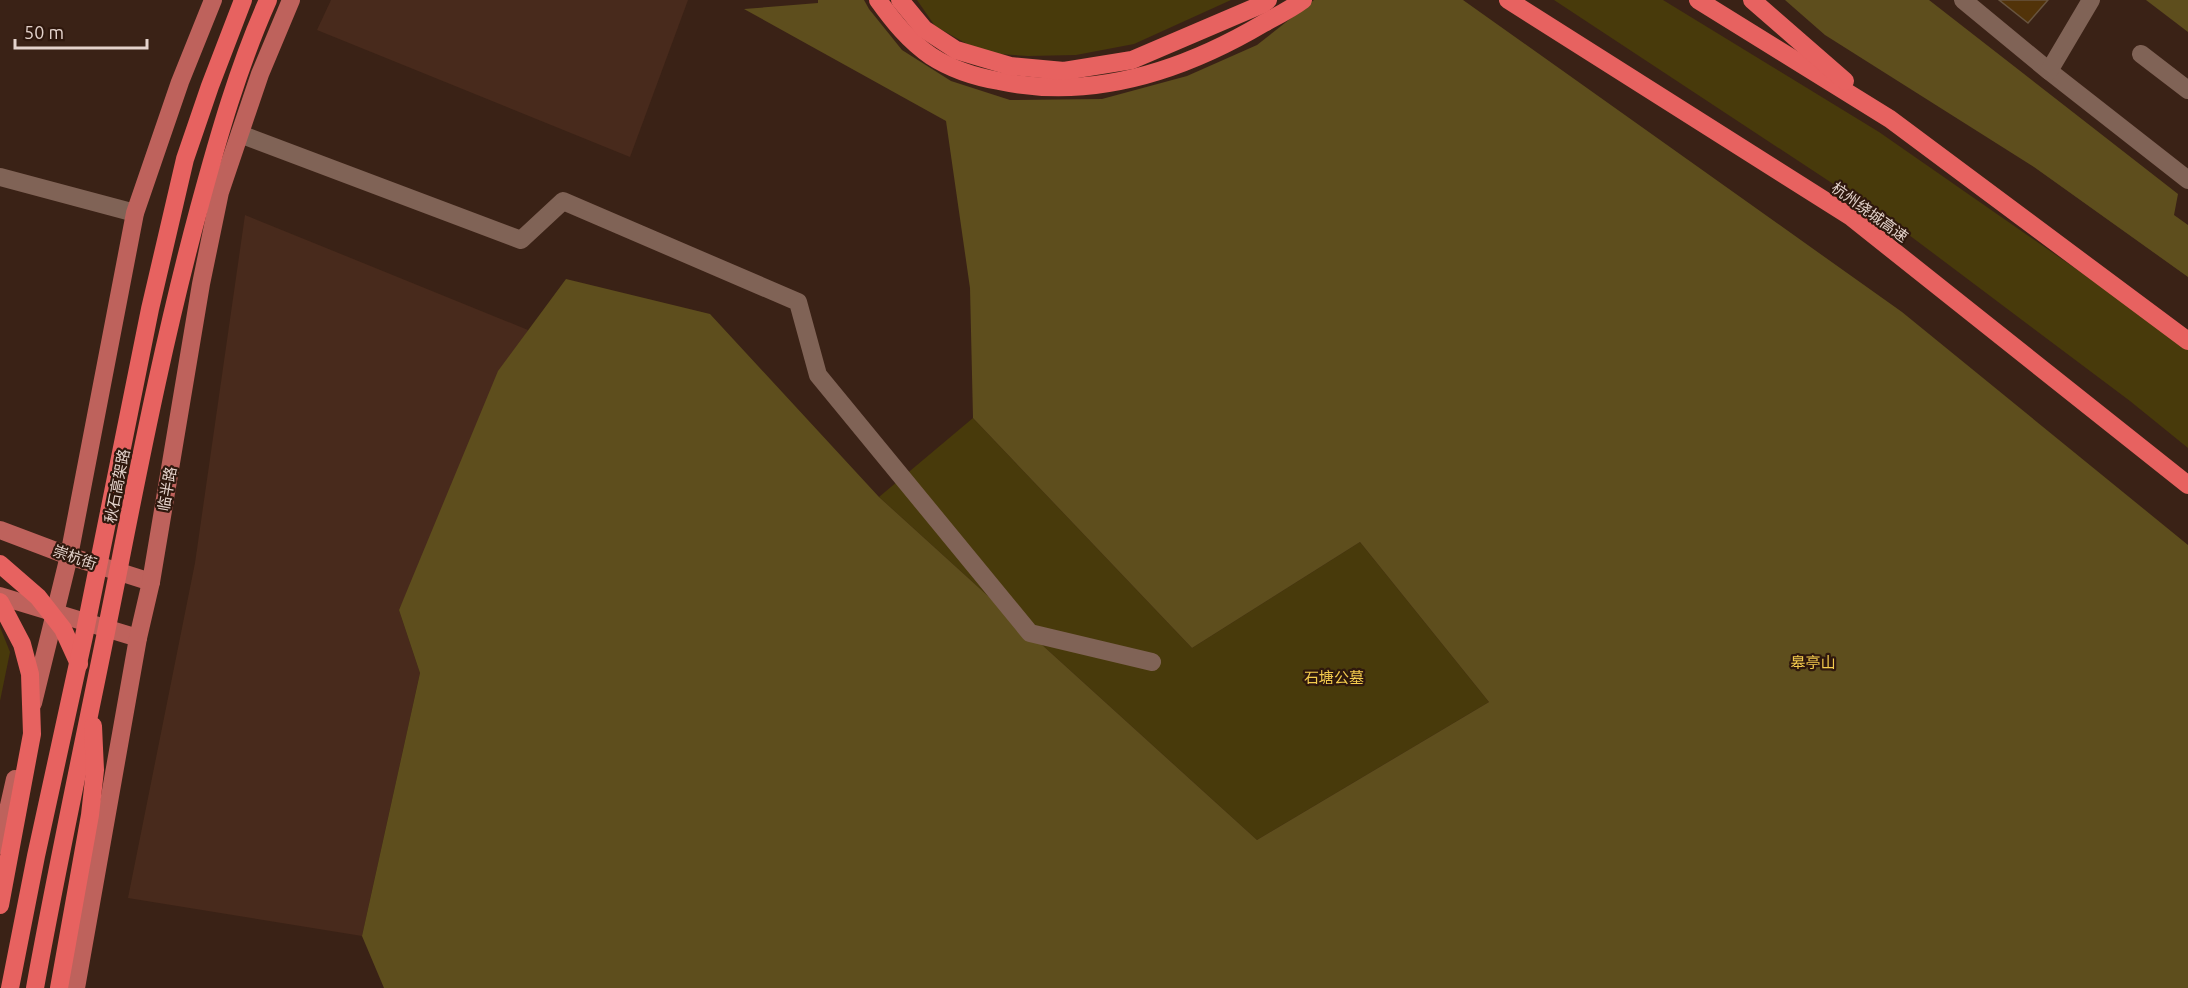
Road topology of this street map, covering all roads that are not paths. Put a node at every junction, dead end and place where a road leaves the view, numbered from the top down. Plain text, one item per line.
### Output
1 (213, 0) edge
2 (243, 0) edge
3 (268, 0) edge
4 (291, 0) edge
5 (878, 0) edge
6 (900, 0) edge
7 (1268, 0) edge
8 (1303, 0) edge
9 (1508, 0) edge
10 (1698, 0) edge
11 (1752, 0) edge
12 (1963, 0) edge
13 (2091, 0) edge
14 (2141, 54) dead end
15 (2049, 71) junction
16 (2188, 90) edge
17 (1890, 119) junction
18 (240, 134) junction
19 (0, 177) edge
20 (2188, 180) edge
21 (135, 213) junction
22 (2188, 341) edge
23 (2188, 485) edge
24 (0, 530) edge
25 (69, 556) junction
26 (0, 564) edge
27 (151, 582) junction
28 (0, 596) edge
29 (0, 602) edge
30 (55, 613) junction
31 (138, 638) junction
32 (1152, 662) dead end
33 (0, 845) edge
34 (0, 905) edge
35 (10, 988) edge
36 (35, 988) edge
37 (59, 988) edge
38 (76, 988) edge

1 - 21 main road
2 - 35 highway, 秋石高架路
3 - 36 highway, 秋石高架路
4 - 18 main road, 临半路
5 - 8 highway
6 - 7 highway
9 - 23 highway, 杭州绕城高速
10 - 17 highway
11 - 17 highway
12 - 15 street
13 - 15 street
14 - 16 street
15 - 20 street
17 - 22 highway
18 - 27 main road, 临半路
18 - 32 street
19 - 21 street
21 - 25 main road
24 - 25 main road, 崇杭街
25 - 27 main road, 崇杭街
25 - 30 main road
26 - 37 highway
27 - 31 main road, 临半路
28 - 30 main road
29 - 34 highway
30 - 31 main road
30 - 33 main road
31 - 38 main road, 临半路

